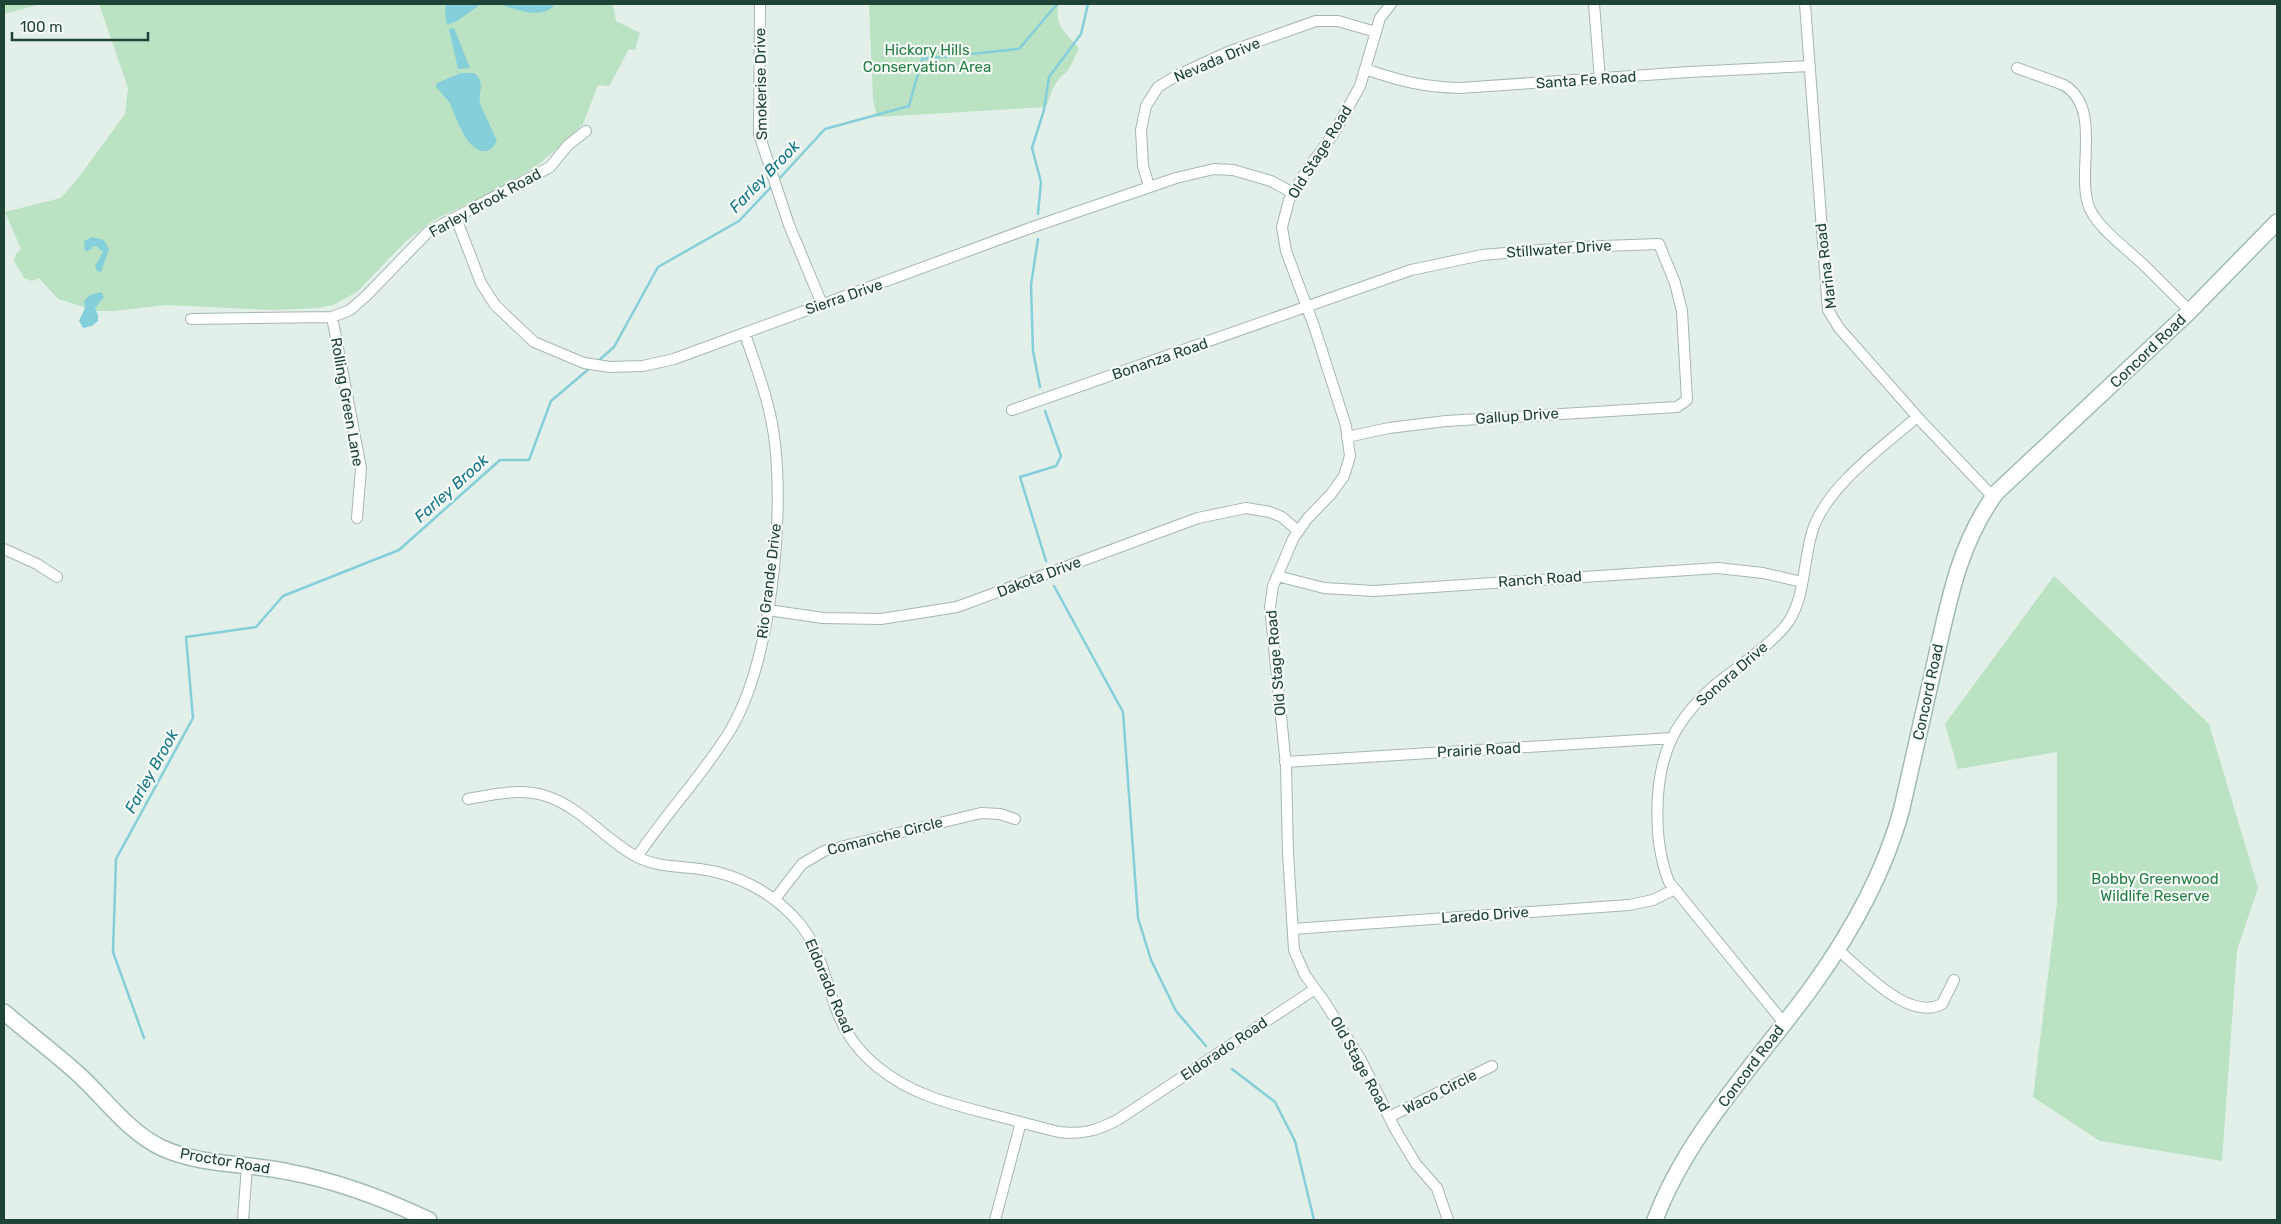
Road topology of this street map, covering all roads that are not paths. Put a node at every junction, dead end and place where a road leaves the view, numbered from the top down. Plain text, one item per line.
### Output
1 (760, 4) edge
2 (1391, 4) edge
3 (1594, 4) edge
4 (1805, 4) edge
5 (1376, 32) junction
6 (1810, 66) junction
7 (2017, 68) dead end
8 (1365, 69) junction
9 (1600, 79) junction
10 (586, 131) dead end
11 (1149, 186) junction
12 (1293, 193) junction
13 (456, 218) junction
14 (2277, 222) edge
15 (822, 304) junction
16 (1308, 307) junction
17 (2190, 311) junction
18 (332, 317) junction
19 (191, 319) dead end
20 (745, 334) junction
21 (1686, 400) joint
22 (1012, 410) dead end
23 (1917, 416) junction
24 (1348, 437) junction
25 (1993, 497) junction
26 (357, 518) dead end
27 (1298, 531) junction
28 (4, 549) edge
29 (1277, 576) junction
30 (57, 577) dead end
31 (1802, 582) junction
32 (768, 610) junction
33 (1672, 738) junction
34 (1286, 762) junction
35 (468, 799) dead end
36 (1015, 819) dead end
37 (637, 857) junction
38 (1673, 890) junction
39 (775, 900) junction
40 (1293, 929) junction
41 (1838, 950) junction
42 (1954, 980) dead end
43 (1315, 989) junction
44 (4, 1012) edge
45 (1784, 1023) junction
46 (1492, 1066) dead end
47 (1390, 1117) junction
48 (1021, 1122) junction
49 (246, 1166) junction
50 (243, 1220) edge
51 (429, 1220) edge
52 (995, 1220) edge
53 (1448, 1220) edge
54 (1655, 1220) edge

1 - 15 street, Smokerise Drive
2 - 5 street, Old Stage Road
3 - 9 street
4 - 6 street, Marina Road
5 - 8 street, Old Stage Road
5 - 11 street, Nevada Drive
6 - 9 street, Santa Fe Road
6 - 23 street, Marina Road
7 - 17 street
8 - 9 street, Santa Fe Road
8 - 12 street, Old Stage Road
10 - 13 street, Farley Brook Road
11 - 12 street, Sierra Drive
11 - 15 street, Sierra Drive
12 - 16 street, Old Stage Road
13 - 18 street, Farley Brook Road
13 - 20 street, Sierra Drive
14 - 17 main road, Concord Road
15 - 20 street, Sierra Drive
16 - 21 street, Stillwater Drive
16 - 22 street, Bonanza Road
16 - 24 street, Old Stage Road
17 - 25 main road, Concord Road
18 - 19 street, Farley Brook Road
18 - 26 street, Rolling Green Lane
20 - 32 street, Rio Grande Drive
21 - 24 street, Gallup Drive
23 - 25 street, Marina Road
23 - 31 street, Sonora Drive
24 - 27 street, Old Stage Road
25 - 41 main road, Concord Road
27 - 29 street, Old Stage Road
27 - 32 street, Dakota Drive
28 - 30 street
29 - 31 street, Ranch Road
29 - 34 street, Old Stage Road
31 - 33 street, Sonora Drive
32 - 37 street, Rio Grande Drive
33 - 34 street, Prairie Road
33 - 38 street, Sonora Drive
34 - 40 street, Old Stage Road
35 - 37 street, Eldorado Road
36 - 39 street, Comanche Circle
37 - 39 street, Eldorado Road
38 - 40 street, Laredo Drive
38 - 45 street, Sonora Drive
39 - 48 street, Eldorado Road
40 - 43 street, Old Stage Road
41 - 42 street
41 - 45 main road, Concord Road
43 - 47 street, Old Stage Road
43 - 48 street, Eldorado Road
44 - 49 main road, Proctor Road
45 - 54 main road, Concord Road
46 - 47 street, Waco Circle
47 - 53 street, Old Stage Road
48 - 52 street
49 - 50 street
49 - 51 main road, Proctor Road

